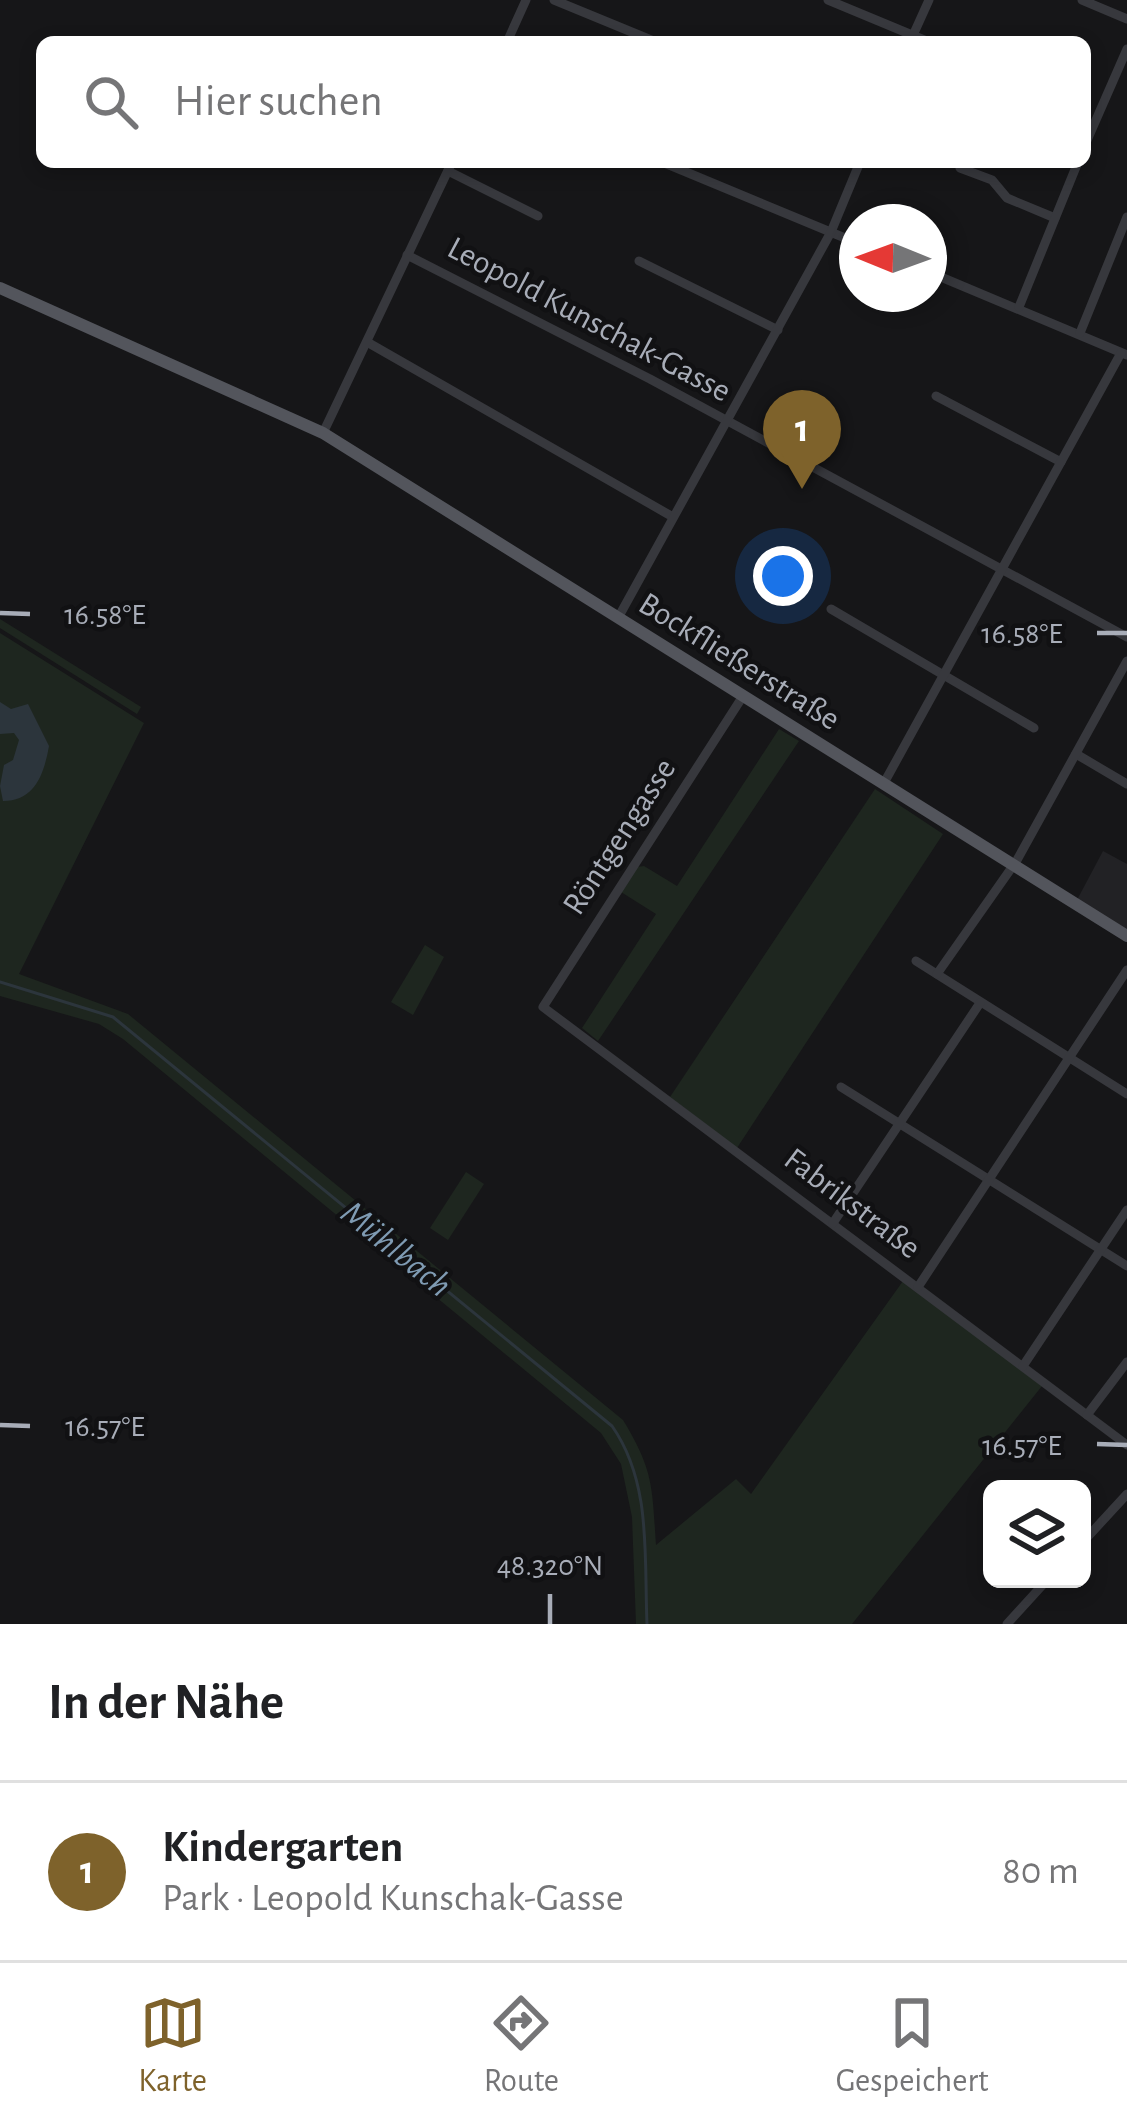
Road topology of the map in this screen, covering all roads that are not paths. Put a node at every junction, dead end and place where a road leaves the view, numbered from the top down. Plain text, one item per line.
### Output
1 (526, 0) edge
2 (554, 0) edge
3 (828, 0) edge
4 (929, 0) edge
5 (1082, 0) edge
6 (1127, 19) edge
7 (510, 36) edge
8 (641, 36) edge
9 (905, 36) edge
10 (912, 36) edge
11 (1127, 49) edge
12 (1091, 131) edge
13 (450, 168) edge
14 (452, 168) edge
15 (677, 168) edge
16 (858, 168) edge
17 (960, 168) dead end
18 (1076, 168) edge
19 (538, 216) dead end
20 (1127, 217) edge
21 (1055, 218) junction
22 (832, 232) junction
23 (839, 235) edge
24 (407, 255) junction
25 (639, 261) dead end
26 (947, 279) edge
27 (0, 288) edge
28 (1019, 307) junction
29 (778, 330) junction
30 (1080, 333) junction
31 (367, 342) junction
32 (1124, 354) edge
33 (936, 396) dead end
34 (727, 422) junction
35 (323, 433) junction
36 (1061, 462) junction
37 (674, 517) junction
38 (1002, 569) junction
39 (831, 609) dead end
40 (618, 618) junction
41 (1127, 637) edge
42 (1127, 661) edge
43 (943, 678) junction
44 (743, 696) junction
45 (1034, 728) dead end
46 (1076, 754) junction
47 (884, 784) junction
48 (1127, 784) edge
49 (1012, 864) junction
50 (1127, 936) edge
51 (916, 961) dead end
52 (1127, 970) edge
53 (937, 974) junction
54 (980, 1003) junction
55 (543, 1007) joint
56 (1068, 1057) junction
57 (841, 1087) dead end
58 (1127, 1094) edge
59 (899, 1123) junction
60 (988, 1179) junction
61 (1127, 1210) edge
62 (833, 1223) junction
63 (1101, 1250) junction
64 (1127, 1266) edge
65 (918, 1287) junction
66 (1127, 1362) edge
67 (1023, 1366) junction
68 (1087, 1415) junction
69 (1127, 1445) edge
70 (1127, 1494) edge
71 (1091, 1533) edge
72 (1040, 1588) edge
73 (1007, 1624) edge

1 - 7 street
2 - 8 street
3 - 9 street
4 - 10 street
5 - 6 street
11 - 12 street
13 - 24 street
14 - 19 street
15 - 22 street
16 - 22 street
17 - 21 street
18 - 21 street
20 - 30 street
21 - 28 street
22 - 23 street
22 - 29 street
24 - 31 street
24 - 34 street, Leopold Kunschak-Gasse
25 - 29 street
26 - 28 street
27 - 35 main road, Bockfließerstraße
28 - 30 street
29 - 34 street
30 - 32 street
31 - 35 street
31 - 37 street
32 - 36 street
33 - 36 street
34 - 37 street
34 - 38 street, Leopold Kunschak-Gasse
35 - 40 main road, Bockfließerstraße
36 - 38 street
37 - 40 street
38 - 41 street, Leopold Kunschak-Gasse
38 - 43 street
39 - 43 street
40 - 44 main road, Bockfließerstraße
42 - 46 street
43 - 45 street
43 - 47 street
44 - 47 main road, Bockfließerstraße
44 - 55 street, Röntgengasse
46 - 48 street
46 - 49 street
47 - 49 main road, Bockfließerstraße
49 - 50 main road, Bockfließerstraße
49 - 53 street
51 - 53 street
52 - 56 street
53 - 54 street
54 - 56 street
54 - 59 street
55 - 62 street, Fabrikstraße
56 - 58 street
56 - 60 street
57 - 59 street
59 - 60 street
59 - 62 street
60 - 63 street
60 - 65 street
61 - 63 street
62 - 65 street, Fabrikstraße
63 - 64 street
63 - 67 street
65 - 67 street, Fabrikstraße
66 - 68 street
67 - 68 street, Fabrikstraße
68 - 69 street, Fabrikstraße
70 - 71 street
72 - 73 street

